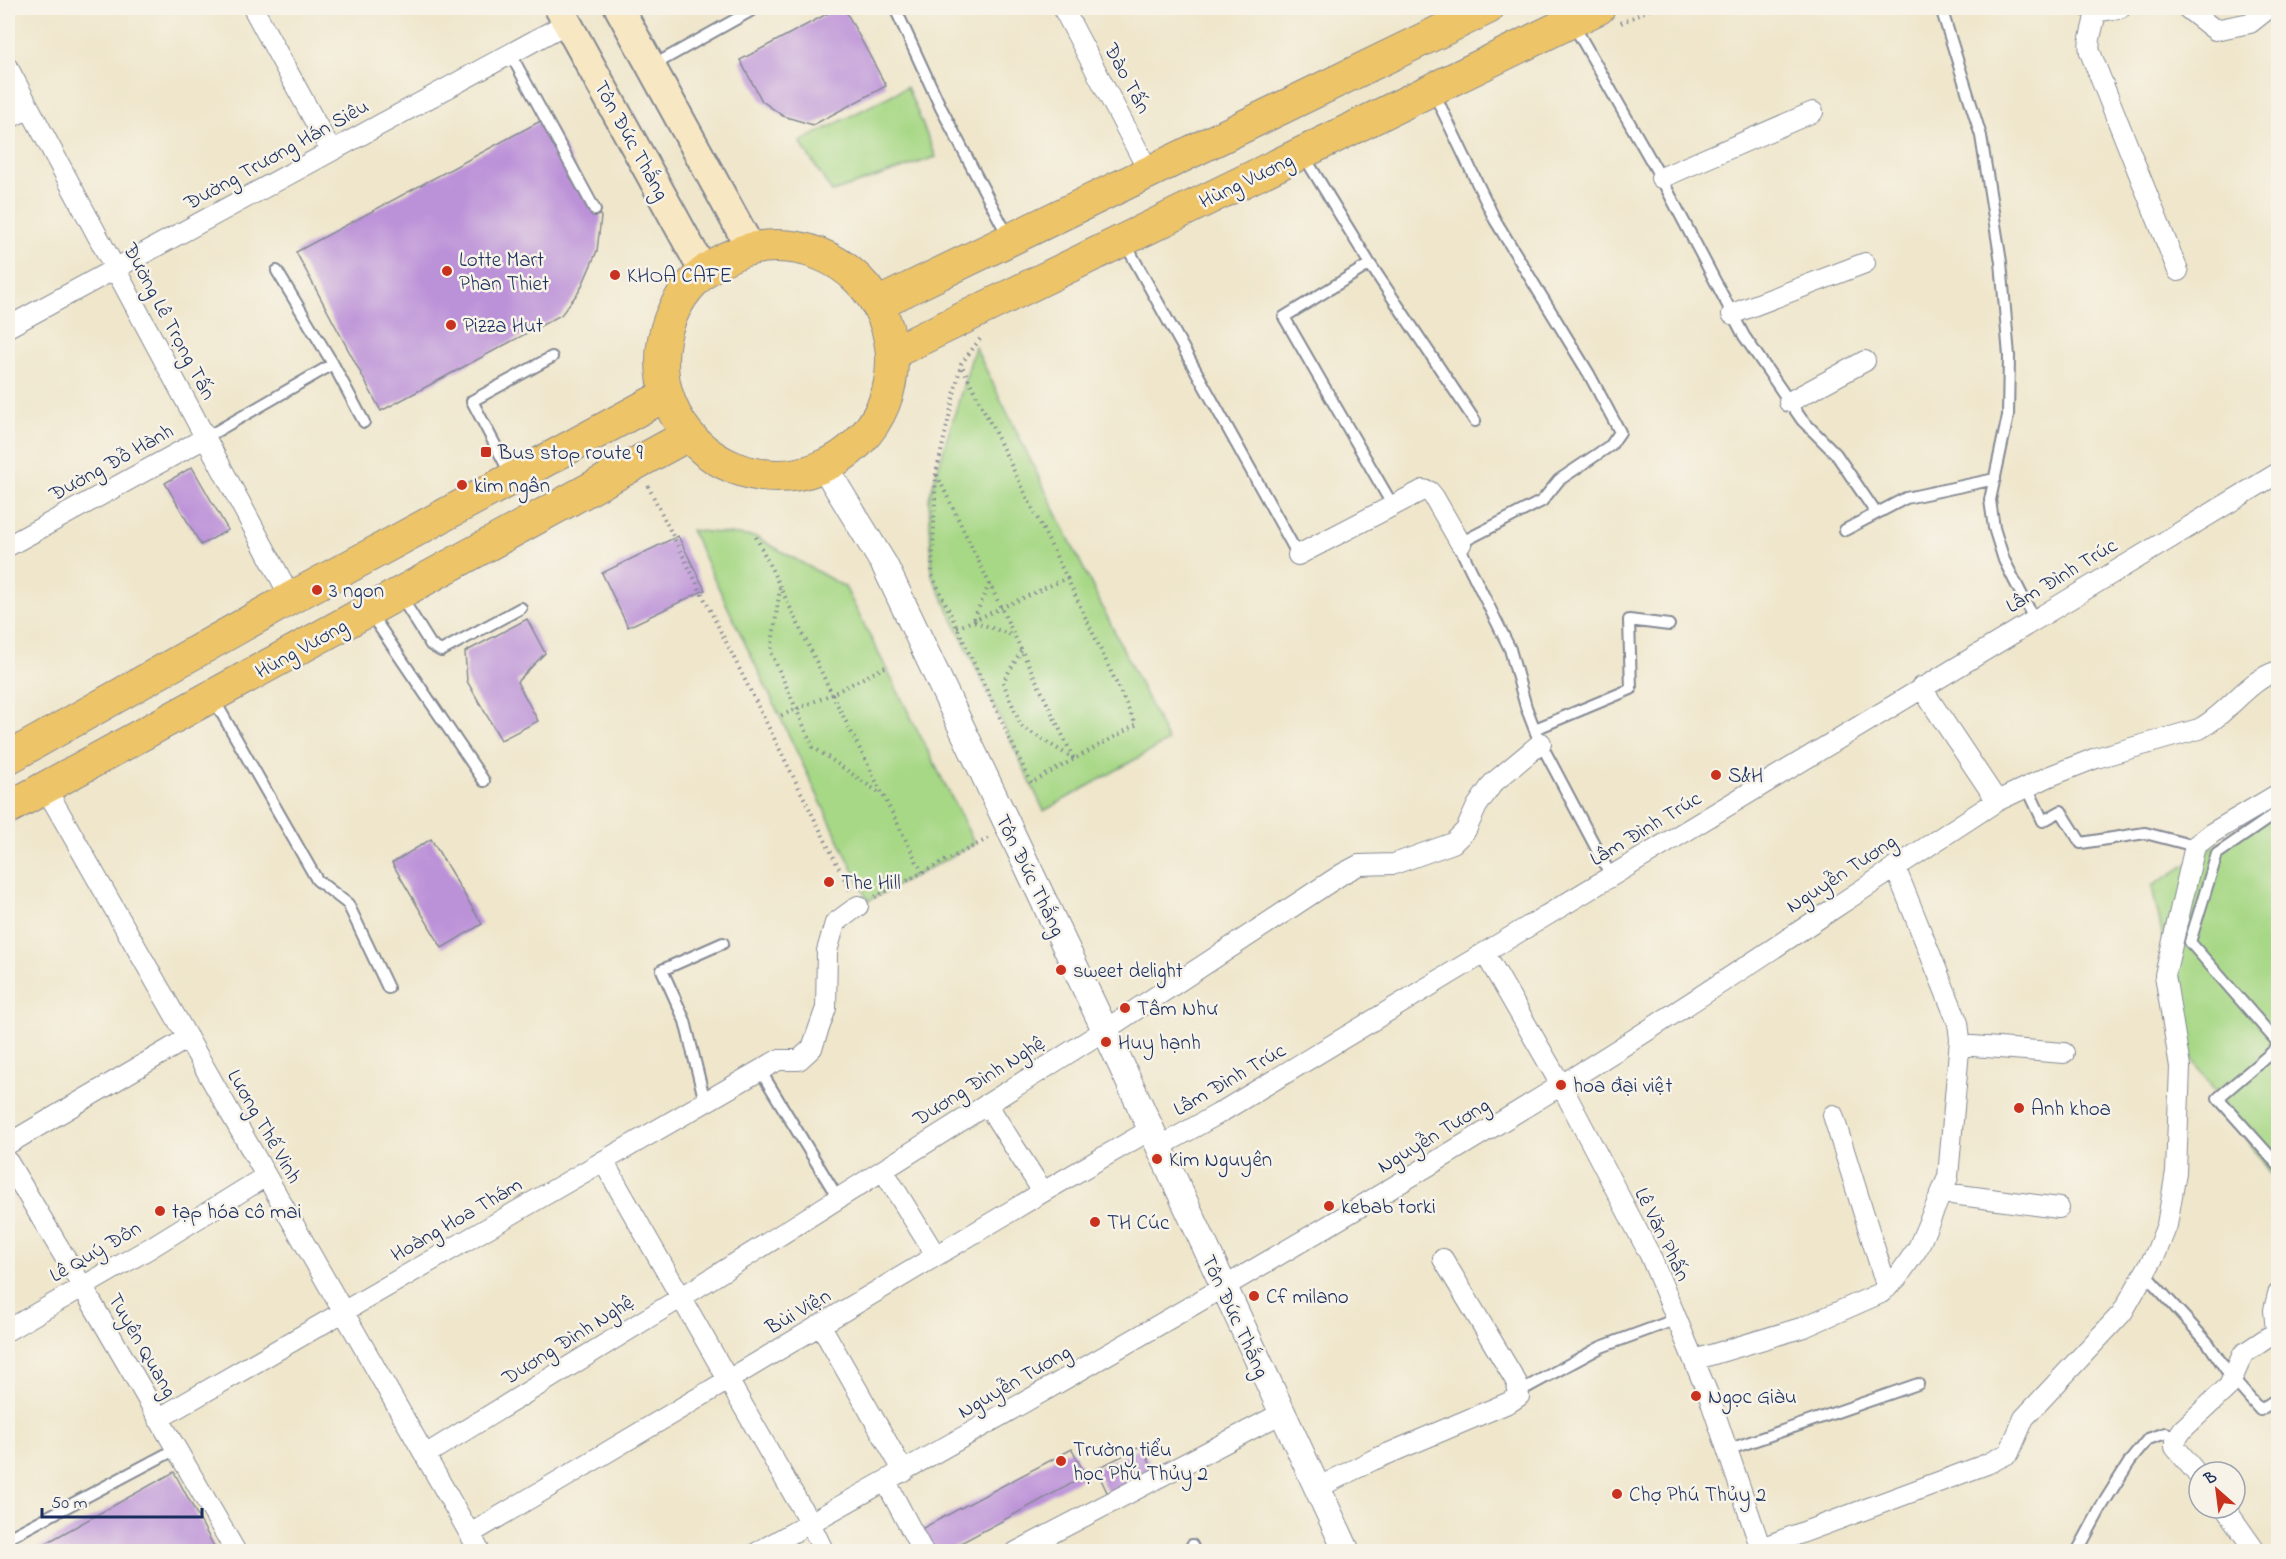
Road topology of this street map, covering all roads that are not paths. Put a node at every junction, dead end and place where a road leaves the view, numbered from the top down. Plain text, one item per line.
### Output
1 (253, 8) edge
2 (619, 8) edge
3 (756, 8) edge
4 (895, 8) edge
5 (1063, 8) edge
6 (1488, 8) edge
7 (1599, 8) edge
8 (1941, 8) edge
9 (2120, 8) edge
10 (2187, 8) edge
11 (2269, 8) edge
12 (2092, 10) edge
13 (563, 15) edge
14 (1572, 23) edge
15 (510, 53) junction
16 (651, 66) junction
17 (8, 68) edge
18 (1432, 89) junction
19 (29, 108) junction
20 (1813, 112) dead end
21 (8, 119) edge
22 (331, 151) junction
23 (1302, 153) junction
24 (1149, 172) junction
25 (1661, 178) junction
26 (595, 210) dead end
27 (1010, 240) junction
28 (1124, 240) junction
29 (752, 249) junction
30 (1865, 263) dead end
31 (1370, 264) junction
32 (115, 269) junction
33 (277, 271) dead end
34 (2178, 271) dead end
35 (704, 272) junction
36 (877, 304) junction
37 (1732, 314) junction
38 (8, 327) edge
39 (892, 353) junction
40 (552, 357) dead end
41 (1865, 362) dead end
42 (333, 364) junction
43 (666, 395) junction
44 (1789, 402) junction
45 (1475, 421) dead end
46 (364, 422) dead end
47 (688, 435) junction
48 (205, 438) junction
49 (824, 466) junction
50 (2278, 472) edge
51 (512, 478) junction
52 (1995, 478) junction
53 (1394, 506) junction
54 (1876, 513) junction
55 (1845, 530) dead end
56 (1461, 544) junction
57 (8, 546) edge
58 (1298, 555) joint
59 (399, 594) junction
60 (291, 597) junction
61 (521, 608) dead end
62 (369, 610) junction
63 (2034, 619) junction
64 (1669, 625) dead end
65 (2278, 671) edge
66 (1921, 687) junction
67 (211, 696) junction
68 (1538, 736) junction
69 (8, 759) edge
70 (484, 781) dead end
71 (45, 787) junction
72 (2026, 787) junction
73 (2278, 794) edge
74 (1997, 801) junction
75 (8, 808) edge
76 (2278, 813) edge
77 (2195, 846) junction
78 (1895, 867) junction
79 (1611, 876) junction
80 (858, 906) road end
81 (723, 943) dead end
82 (1485, 953) junction
83 (388, 988) dead end
84 (1105, 1030) junction
85 (188, 1038) junction
86 (1960, 1044) junction
87 (2278, 1045) edge
88 (2064, 1053) dead end
89 (760, 1070) junction
90 (1561, 1085) junction
91 (705, 1102) junction
92 (987, 1104) junction
93 (1833, 1115) dead end
94 (1154, 1139) junction
95 (8, 1144) edge
96 (603, 1161) junction
97 (8, 1162) edge
98 (2278, 1165) edge
99 (883, 1170) junction
100 (266, 1176) junction
101 (1043, 1192) junction
102 (1944, 1193) junction
103 (837, 1198) junction
104 (2059, 1208) dead end
105 (936, 1256) junction
106 (1443, 1259) dead end
107 (2145, 1274) junction
108 (82, 1286) junction
109 (1887, 1288) junction
110 (1224, 1289) junction
111 (2278, 1294) edge
112 (682, 1297) junction
113 (344, 1312) junction
114 (1677, 1319) junction
115 (821, 1326) junction
116 (8, 1330) edge
117 (1694, 1360) junction
118 (2231, 1377) junction
119 (728, 1380) junction
120 (1918, 1384) dead end
121 (1520, 1391) junction
122 (2278, 1398) edge
123 (1282, 1413) junction
124 (158, 1419) junction
125 (2177, 1439) junction
126 (176, 1449) junction
127 (1727, 1450) junction
128 (425, 1455) junction
129 (2187, 1462) edge
130 (904, 1472) junction
131 (886, 1482) junction
132 (1317, 1488) junction
133 (2234, 1520) edge
134 (810, 1523) junction
135 (470, 1534) junction
136 (8, 1538) edge
137 (1761, 1550) edge
138 (236, 1551) edge
139 (480, 1551) edge
140 (758, 1551) edge
141 (824, 1551) edge
142 (923, 1551) edge
143 (1016, 1551) edge
144 (1347, 1551) edge
145 (2077, 1551) edge
146 (2256, 1551) edge

1 - 22 street
2 - 16 main road
3 - 16 lane
4 - 27 lane
5 - 24 street, Đào Tấn
6 - 24 main road
7 - 14 main road, Hùng Vương
8 - 52 lane
9 - 12 street
10 - 11 street
12 - 34 street
13 - 15 street, Đường Trương Hán Siêu
13 - 35 main road, Tôn Đức Thắng
14 - 18 main road, Hùng Vương
14 - 25 lane
15 - 22 street, Đường Trương Hán Siêu
15 - 26 lane
16 - 29 main road
17 - 19 street, Đường Lê Trọng Tấn
18 - 23 main road, Hùng Vương
18 - 56 lane
19 - 21 street
19 - 32 street, Đường Lê Trọng Tấn
20 - 25 street
22 - 32 street, Đường Trương Hán Siêu
23 - 28 main road, Hùng Vương
23 - 31 lane
24 - 27 main road
25 - 37 lane
27 - 36 main road
28 - 39 main road, Hùng Vương
28 - 58 lane
29 - 35 main road
29 - 36 main road
30 - 37 street
31 - 45 lane
31 - 53 lane
32 - 38 street, Đường Trương Hán Siêu
32 - 48 street, Đường Lê Trọng Tấn
33 - 42 lane
35 - 43 main road
36 - 39 main road
37 - 44 lane
39 - 49 main road
40 - 51 lane
41 - 44 street
42 - 46 lane
42 - 48 lane
43 - 47 main road
43 - 51 main road
44 - 54 lane
47 - 49 main road
47 - 59 main road, Hùng Vương
48 - 57 street, Đường Đỗ Hành
48 - 60 street, Đường Lê Trọng Tấn
49 - 84 street, Tôn Đức Thắng
50 - 63 street, Lâm Đình Trúc
51 - 60 main road
52 - 54 lane
52 - 63 lane
53 - 56 street
53 - 58 street
54 - 55 lane
56 - 68 lane
59 - 61 lane
59 - 62 main road, Hùng Vương
60 - 69 main road
62 - 67 main road, Hùng Vương
62 - 70 lane
63 - 66 street, Lâm Đình Trúc
64 - 68 lane
65 - 72 street, Nguyễn Tương
66 - 74 street
66 - 79 street, Lâm Đình Trúc
67 - 71 main road, Hùng Vương
67 - 83 lane
68 - 79 lane
68 - 84 street, Dương Đình Nghệ
71 - 75 main road, Hùng Vương
71 - 85 street, Lương Thế Vinh
72 - 74 street, Nguyễn Tương
72 - 77 lane
73 - 77 street
74 - 78 street, Nguyễn Tương
76 - 87 lane
77 - 107 street
78 - 86 street
78 - 90 street, Nguyễn Tương
79 - 82 street, Lâm Đình Trúc
80 - 89 street, Hoàng Hoa Thám
81 - 91 lane
82 - 90 street, Lê Văn Phấn
82 - 94 street, Lâm Đình Trúc
84 - 92 street, Dương Đình Nghệ
84 - 94 street, Tôn Đức Thắng
85 - 95 street
85 - 100 street, Lương Thế Vinh
86 - 88 street
86 - 102 street
87 - 98 lane
89 - 91 street, Hoàng Hoa Thám
89 - 103 lane
90 - 110 street, Nguyễn Tương
90 - 114 street, Lê Văn Phấn
91 - 96 street, Hoàng Hoa Thám
92 - 99 street, Dương Đình Nghệ
92 - 101 street
93 - 109 street
94 - 101 street, Bùi Viện
94 - 110 street, Tôn Đức Thắng
96 - 112 street
96 - 113 street, Hoàng Hoa Thám
97 - 108 street, Tuyên Quang
99 - 103 street, Dương Đình Nghệ
99 - 105 street
100 - 108 street, Lê Quý Đôn
100 - 113 street, Lương Thế Vinh
101 - 105 street, Bùi Viện
102 - 104 street
102 - 109 street
103 - 112 street, Dương Đình Nghệ
105 - 115 street, Bùi Viện
106 - 121 street
107 - 118 lane
107 - 137 street
108 - 116 street, Lê Quý Đôn
108 - 124 street, Tuyên Quang
109 - 117 street
110 - 123 street, Tôn Đức Thắng
110 - 130 street, Nguyễn Tương
111 - 118 street
112 - 119 street
112 - 128 street, Dương Đình Nghệ
113 - 124 street, Hoàng Hoa Thám
113 - 128 street, Lương Thế Vinh
114 - 117 street, Lê Văn Phấn
114 - 121 lane
115 - 119 street, Bùi Viện
115 - 130 street
117 - 127 street, Lê Văn Phấn
118 - 122 lane
118 - 125 street
119 - 134 street
119 - 135 street, Bùi Viện
120 - 127 lane
121 - 132 street
123 - 132 street, Tôn Đức Thắng
123 - 143 street
124 - 126 street, Tuyên Quang
125 - 129 street
125 - 145 lane
126 - 136 lane
126 - 138 street, Tuyên Quang
127 - 137 street, Lê Văn Phấn
128 - 135 street, Lương Thế Vinh
130 - 131 street, Nguyễn Tương
131 - 134 street, Nguyễn Tương
131 - 142 street
132 - 144 street, Tôn Đức Thắng
133 - 146 street
134 - 140 street, Nguyễn Tương
134 - 141 street
135 - 139 street, Lương Thế Vinh

